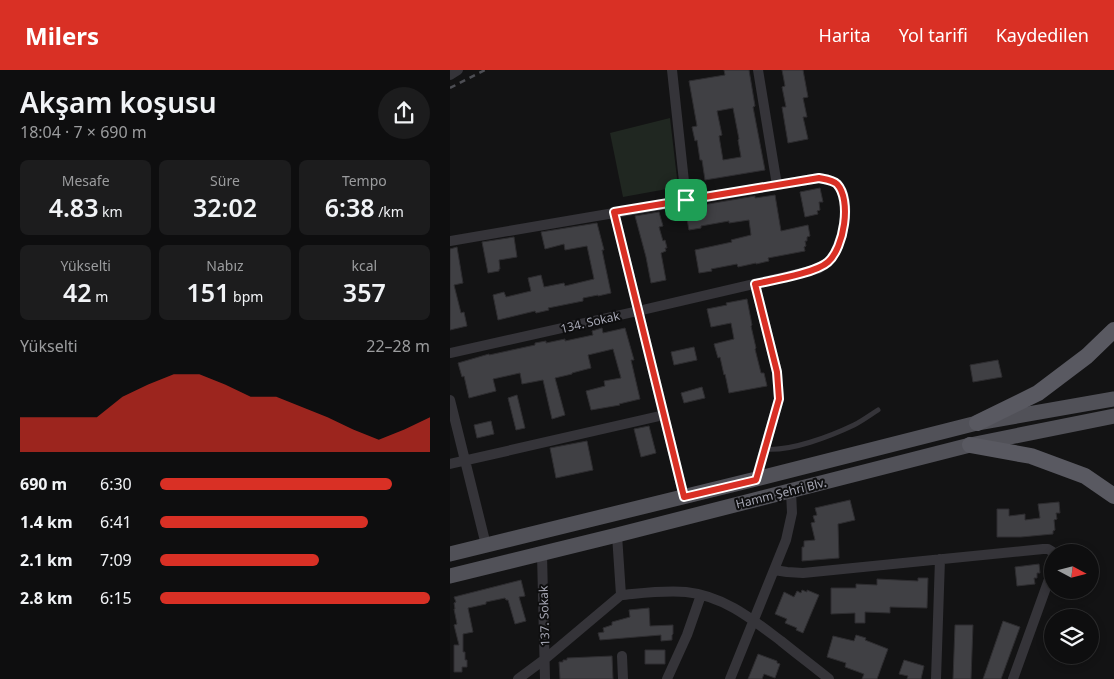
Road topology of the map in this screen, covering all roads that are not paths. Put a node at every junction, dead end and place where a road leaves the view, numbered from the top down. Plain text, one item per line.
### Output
1 (458, 70) edge
2 (672, 70) edge
3 (758, 70) edge
4 (450, 75) edge
5 (777, 185) junction
6 (686, 200) junction
7 (614, 212) junction
8 (450, 241) edge
9 (755, 284) junction
10 (638, 311) junction
11 (1114, 330) edge
12 (450, 353) edge
13 (1114, 399) edge
14 (450, 400) edge
15 (878, 410) dead end
16 (664, 415) junction
17 (1114, 416) edge
18 (977, 423) junction
19 (970, 445) junction
20 (764, 449) junction
21 (465, 460) junction
22 (450, 464) edge
23 (756, 480) junction
24 (791, 491) junction
25 (1114, 496) edge
26 (684, 497) junction
27 (617, 536) junction
28 (486, 546) junction
29 (1044, 548) edge
30 (450, 554) edge
31 (542, 554) junction
32 (940, 559) junction
33 (774, 570) junction
34 (450, 576) edge
35 (1044, 593) edge
36 (621, 595) junction
37 (701, 595) junction
38 (754, 620) junction
39 (622, 656) dead end
40 (545, 659) junction
41 (518, 679) edge
42 (545, 679) edge
43 (623, 679) edge
44 (667, 679) edge
45 (730, 679) edge
46 (829, 679) edge
47 (936, 679) edge
48 (1013, 679) edge

1 - 4 street
2 - 6 street
3 - 5 street
5 - 6 street
5 - 9 street, 134. Sokak
6 - 7 street
7 - 8 street
7 - 10 street
9 - 10 street, 134. Sokak
9 - 20 street
10 - 12 street, 134. Sokak
10 - 16 street
11 - 18 highway
13 - 18 main road, Hamm Şehri Blv.
14 - 21 street
15 - 20 lane
16 - 21 street
16 - 26 street
17 - 19 main road, Hamm Şehri Blv.
18 - 23 main road, Hamm Şehri Blv.
19 - 24 main road, Hamm Şehri Blv.
19 - 25 highway
20 - 23 street
21 - 22 street
21 - 28 street
23 - 26 main road, Hamm Şehri Blv.
24 - 27 main road, Hamm Şehri Blv.
24 - 33 street
26 - 28 main road, Hamm Şehri Blv.
27 - 31 main road, Hamm Şehri Blv.
27 - 36 street
28 - 30 main road, Hamm Şehri Blv.
29 - 32 street
31 - 34 main road, Hamm Şehri Blv.
31 - 40 street, 137. Sokak
32 - 33 street
32 - 47 street
33 - 38 street
35 - 48 street
36 - 37 street
36 - 40 street
37 - 38 street
37 - 44 street
38 - 45 street
38 - 46 street
39 - 43 street
40 - 41 street
40 - 42 street, 137. Sokak

